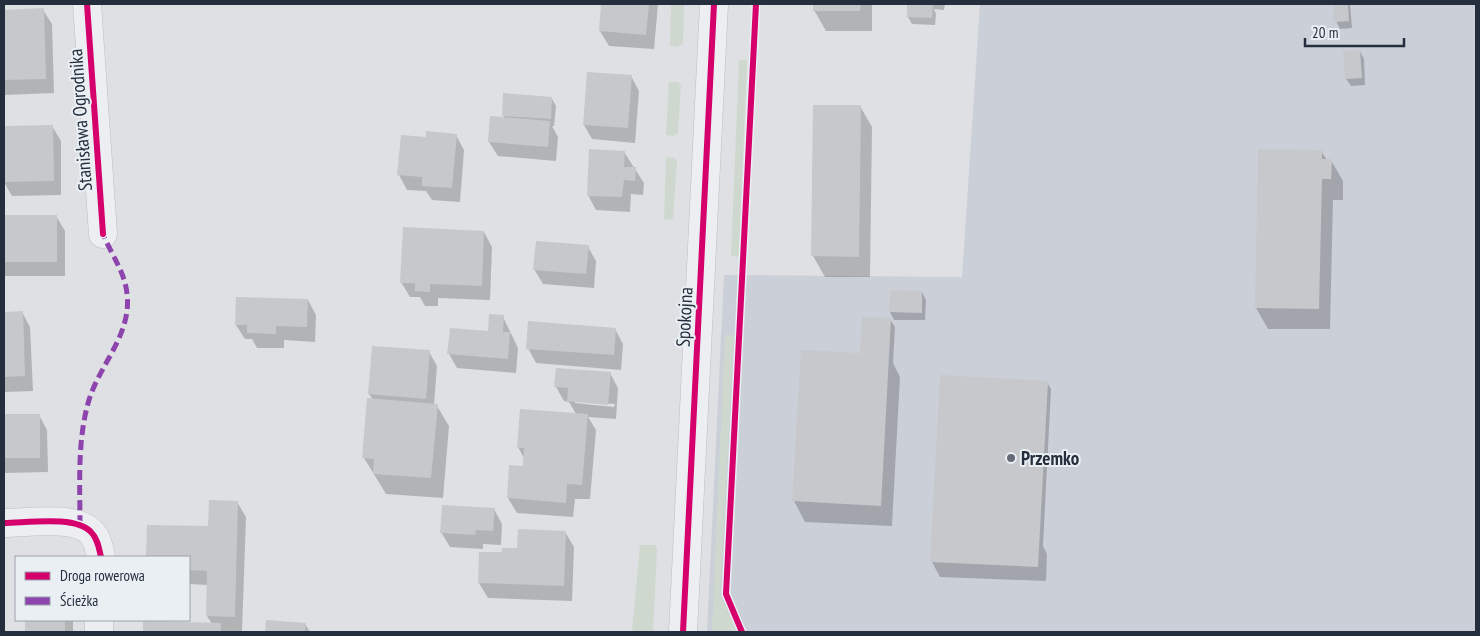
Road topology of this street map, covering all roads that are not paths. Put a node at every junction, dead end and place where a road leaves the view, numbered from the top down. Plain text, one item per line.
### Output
1 (87, 4) edge
2 (714, 4) edge
3 (103, 234) dead end
4 (4, 523) edge
5 (101, 556) edge
6 (683, 632) edge

1 - 3 street, Stanisława Ogrodnika
2 - 6 street, Spokojna
4 - 5 street

